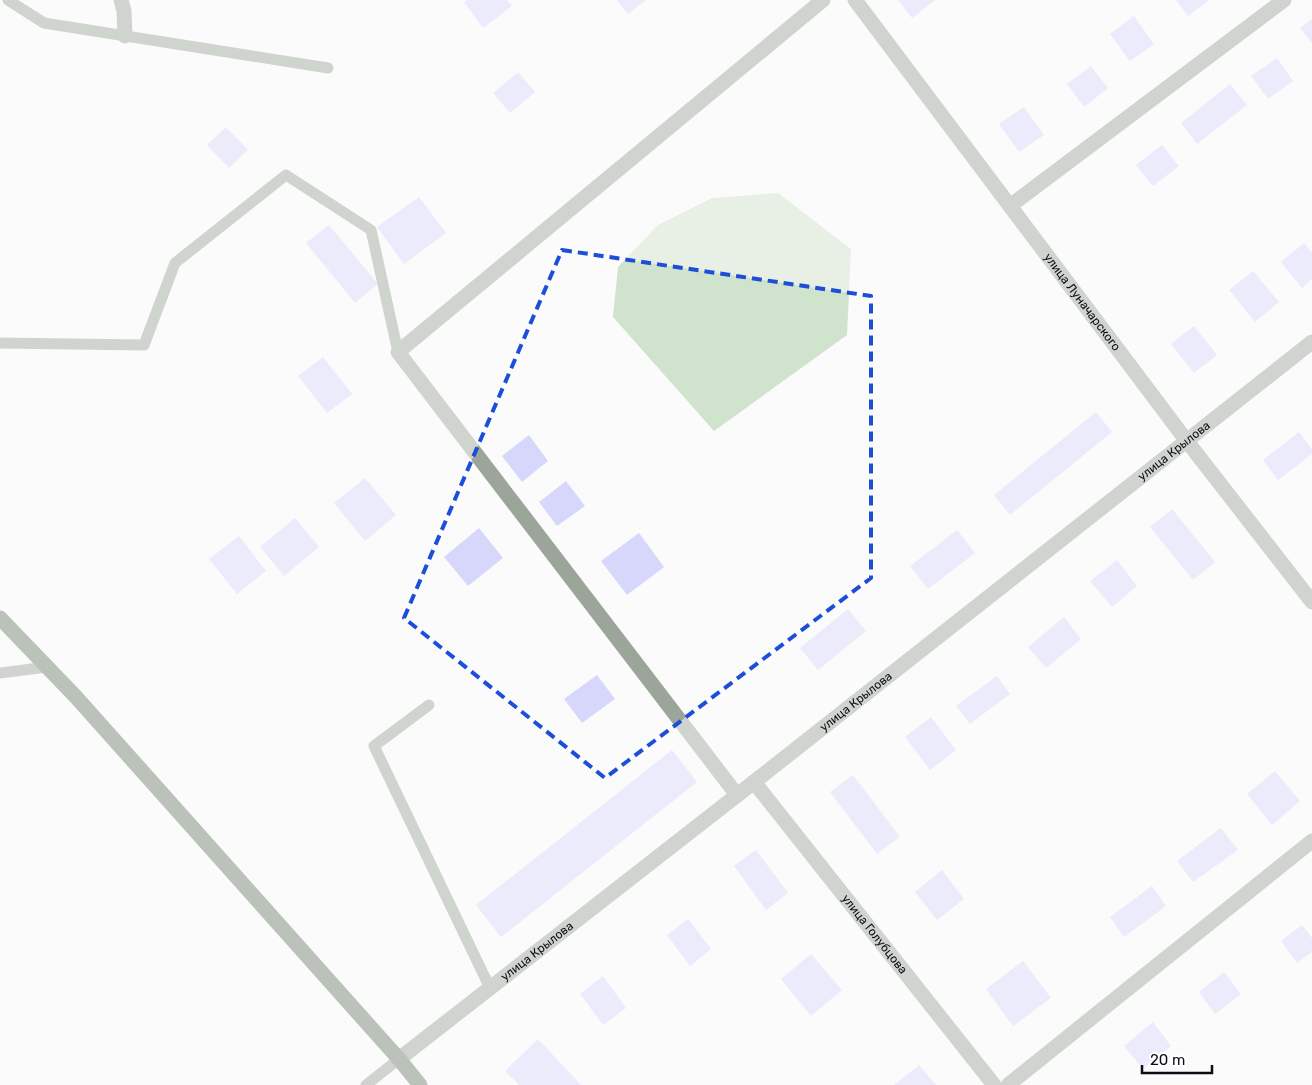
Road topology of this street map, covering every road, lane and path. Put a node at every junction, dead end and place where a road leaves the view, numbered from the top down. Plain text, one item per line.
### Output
1 (8, 0) edge
2 (121, 0) edge
3 (823, 0) edge
4 (855, 0) edge
5 (1284, 0) edge
6 (125, 36) junction
7 (328, 68) dead end
8 (1010, 206) junction
9 (1312, 342) edge
10 (0, 343) edge
11 (398, 352) junction
12 (1186, 440) junction
13 (1312, 602) edge
14 (0, 618) edge
15 (48, 667) junction
16 (0, 673) edge
17 (429, 705) dead end
18 (754, 782) junction
19 (737, 795) junction
20 (1312, 841) edge
21 (490, 988) junction
22 (398, 1059) junction
23 (366, 1085) edge
24 (420, 1085) edge
25 (994, 1085) edge
26 (1008, 1085) edge

1 - 6 lane
2 - 6 street
3 - 11 street
4 - 8 street, улица Луначарского
5 - 8 street
6 - 7 lane
8 - 12 street, улица Луначарского
9 - 12 street, улица Крылова
10 - 11 lane
11 - 19 street
12 - 13 street, улица Луначарского
12 - 18 street, улица Крылова
14 - 15 street
15 - 16 lane
15 - 22 street
17 - 21 lane
18 - 19 street, улица Крылова
18 - 25 street, улица Голубцова
19 - 21 street, улица Крылова
20 - 26 street
21 - 22 street, улица Крылова
22 - 23 lane
22 - 24 street

